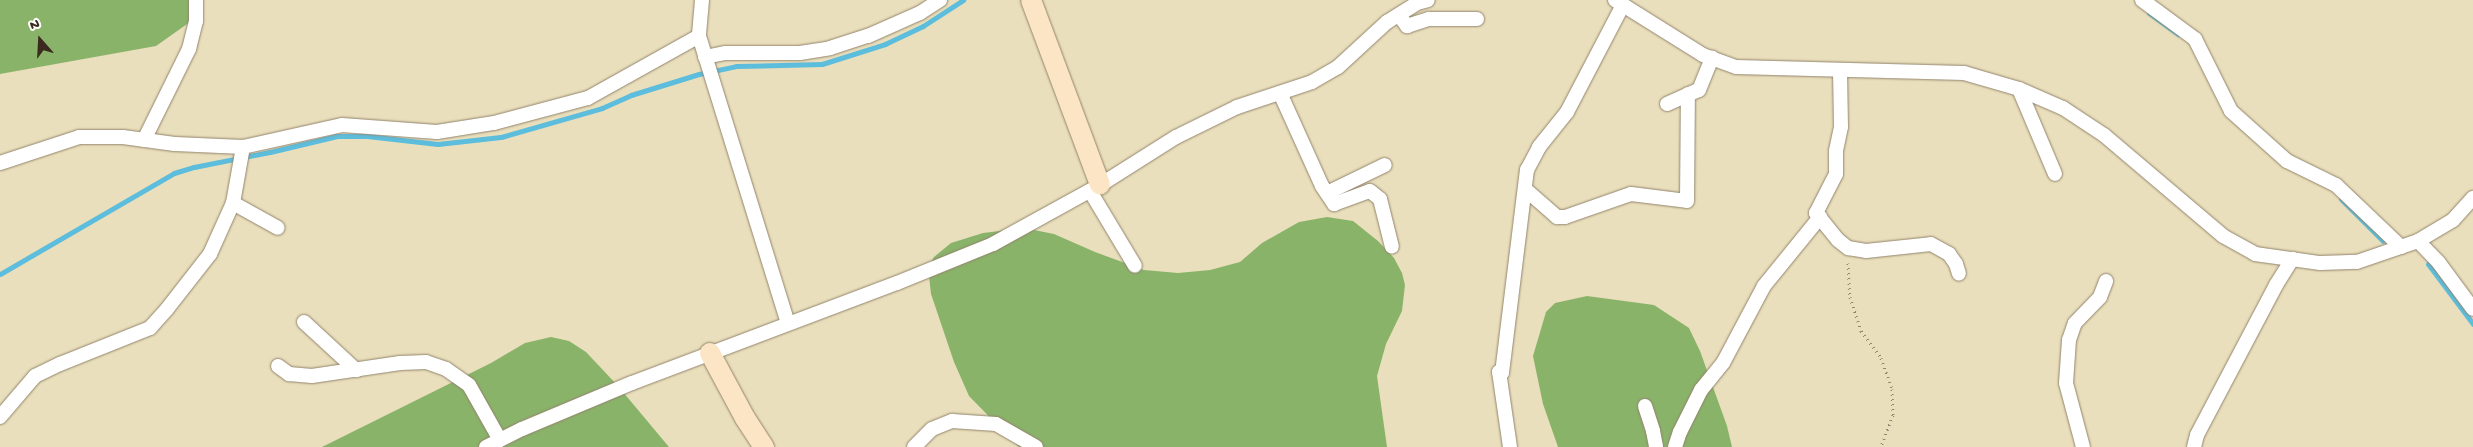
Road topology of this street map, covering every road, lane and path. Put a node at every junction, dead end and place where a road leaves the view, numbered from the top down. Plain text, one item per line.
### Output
1 (196, 0) edge
2 (702, 0) edge
3 (940, 0) edge
4 (1031, 0) edge
5 (1428, 0) edge
6 (2142, 0) edge
7 (1619, 2) edge
8 (1399, 15) junction
9 (1477, 19) dead end
10 (699, 36) junction
11 (705, 57) junction
12 (1712, 58) junction
13 (1840, 70) junction
14 (2019, 89) junction
15 (1280, 93) junction
16 (1688, 94) junction
17 (1667, 104) dead end
18 (144, 140) junction
19 (243, 147) junction
20 (0, 163) edge
21 (1385, 165) dead end
22 (2055, 174) dead end
23 (1095, 188) junction
24 (1525, 189) junction
25 (1327, 194) junction
26 (2472, 202) edge
27 (233, 203) junction
28 (1820, 217) junction
29 (278, 228) dead end
30 (2418, 241) junction
31 (2401, 247) junction
32 (1392, 248) dead end
33 (1848, 248) junction
34 (2292, 259) junction
35 (1135, 266) dead end
36 (1959, 274) dead end
37 (2106, 281) dead end
38 (2473, 309) edge
39 (304, 322) dead end
40 (788, 324) junction
41 (710, 353) junction
42 (278, 366) dead end
43 (356, 370) junction
44 (1644, 406) dead end
45 (0, 417) edge
46 (500, 440) junction
47 (486, 447) edge
48 (764, 447) edge
49 (914, 447) edge
50 (1036, 447) edge
51 (1510, 447) edge
52 (1656, 447) edge
53 (1675, 447) edge
54 (1881, 447) edge
55 (2083, 447) edge
56 (2194, 447) edge

1 - 18 street
2 - 10 street
3 - 11 street
4 - 23 street
5 - 8 street
6 - 31 street
7 - 12 street
7 - 24 street
8 - 9 street
8 - 15 street
10 - 11 street
10 - 19 street
11 - 40 street
12 - 13 street
12 - 16 street
13 - 14 street
13 - 28 street
14 - 22 street
14 - 34 street
15 - 23 street
15 - 25 street
16 - 17 street
16 - 24 street
18 - 19 street
18 - 20 street
19 - 27 street
21 - 25 street
23 - 35 street
23 - 40 street
24 - 51 street
25 - 32 street
26 - 30 street
27 - 29 street
27 - 45 street
28 - 33 street
28 - 53 street
30 - 31 street
30 - 38 street
31 - 34 street
33 - 36 street
33 - 54 path
34 - 56 street
37 - 55 street
39 - 43 street
40 - 41 street
41 - 46 street
41 - 48 street
42 - 43 street
43 - 46 street
44 - 52 street
46 - 47 street
49 - 50 street

